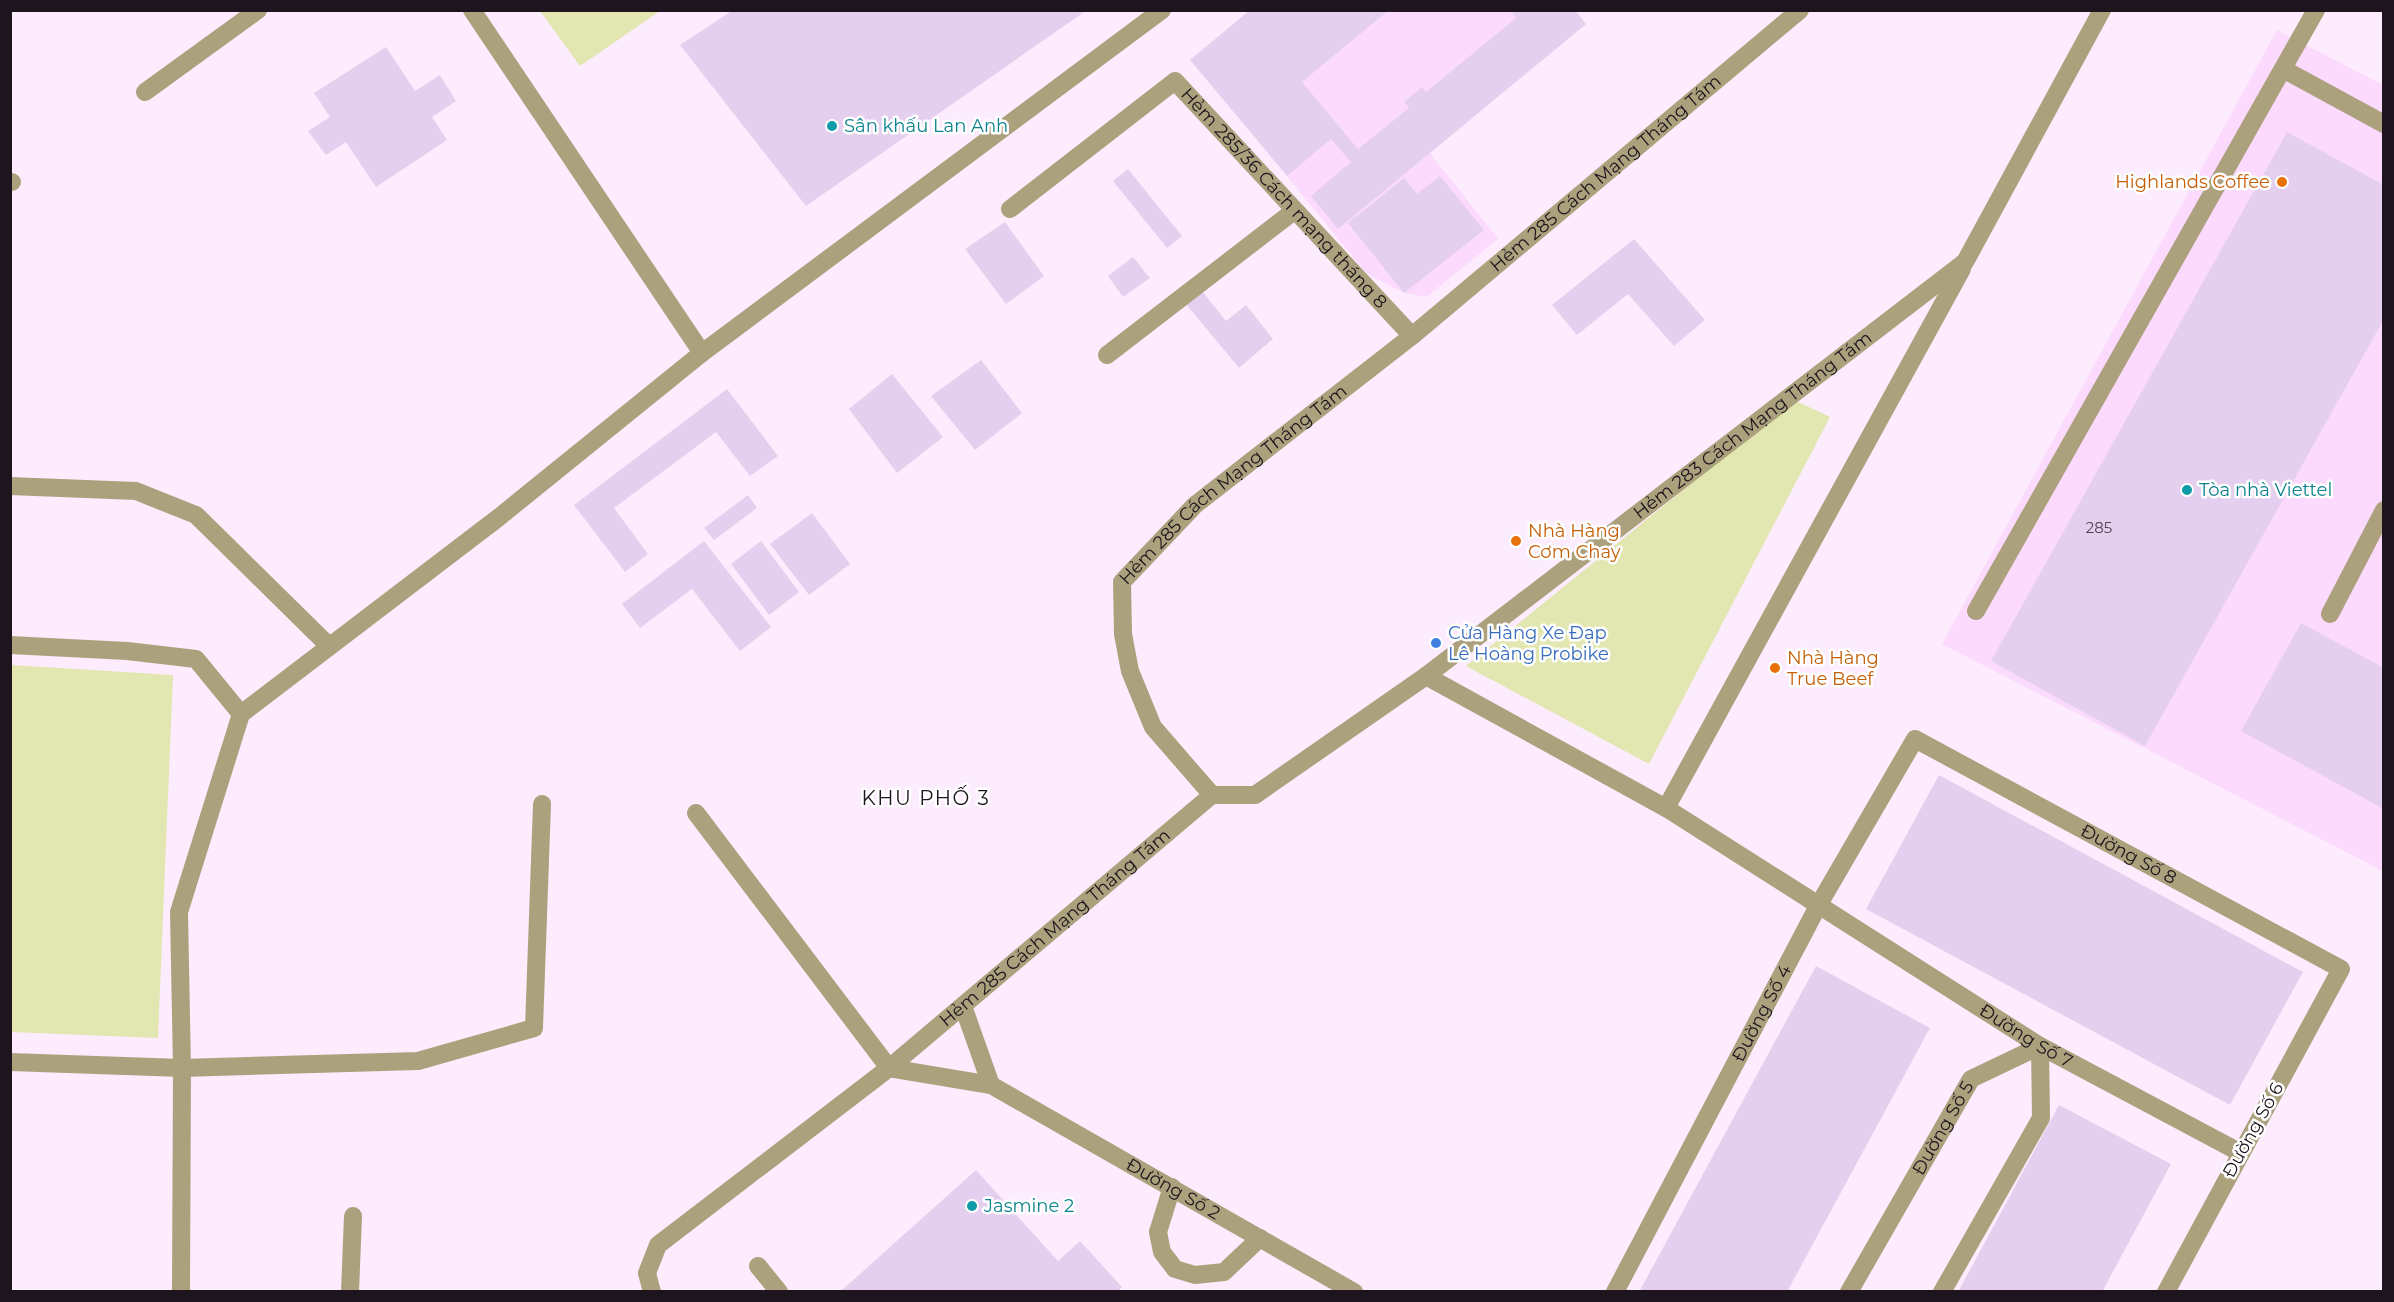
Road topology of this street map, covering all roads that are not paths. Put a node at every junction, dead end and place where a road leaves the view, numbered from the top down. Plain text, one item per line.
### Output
1 (258, 10) edge
2 (472, 10) edge
3 (1162, 10) edge
4 (1800, 10) edge
5 (2102, 10) edge
6 (2316, 10) edge
7 (2283, 69) junction
8 (145, 92) dead end
9 (2384, 124) edge
10 (1010, 209) dead end
11 (1294, 211) junction
12 (1965, 262) junction
13 (1412, 336) junction
14 (702, 353) junction
15 (1107, 355) dead end
16 (10, 486) edge
17 (2384, 510) edge
18 (1976, 611) dead end
19 (2330, 614) dead end
20 (10, 645) edge
21 (329, 646) junction
22 (1426, 676) junction
23 (242, 714) junction
24 (1915, 739) joint
25 (1212, 795) junction
26 (542, 804) dead end
27 (1666, 808) junction
28 (696, 813) dead end
29 (1818, 906) junction
30 (2341, 969) joint
31 (963, 1006) junction
32 (2040, 1046) junction
33 (10, 1062) edge
34 (182, 1068) junction
35 (889, 1068) junction
36 (992, 1085) junction
37 (2241, 1153) junction
38 (1172, 1187) junction
39 (353, 1216) dead end
40 (1260, 1238) junction
41 (758, 1266) dead end
42 (181, 1292) edge
43 (351, 1292) edge
44 (652, 1292) edge
45 (779, 1292) edge
46 (1354, 1292) edge
47 (1615, 1292) edge
48 (1850, 1292) edge
49 (1941, 1292) edge
50 (2166, 1292) edge

1 - 8 street
2 - 14 street
3 - 14 street
4 - 13 street, Hẻm 285 Cách Mạng Tháng Tám
5 - 12 street, Hẻm 283 Cách Mạng Tháng Tám
6 - 7 street
7 - 9 street
7 - 18 street
10 - 11 street, Hẻm 285/36 Cách mạng tháng 8
11 - 13 street, Hẻm 285/36 Cách mạng tháng 8
11 - 15 street
12 - 22 street, Hẻm 283 Cách Mạng Tháng Tám
12 - 27 street, Hẻm 283 Cách Mạng Tháng Tám
13 - 25 street, Hẻm 285 Cách Mạng Tháng Tám
14 - 21 street
16 - 21 street
17 - 19 street
20 - 23 street
21 - 23 street
22 - 25 street, Hẻm 283 Cách Mạng Tháng Tám
22 - 27 street
23 - 34 street
24 - 29 street, Đường Số 4
24 - 30 street, Đường Số 8
25 - 31 street, Hẻm 285 Cách Mạng Tháng Tám
26 - 34 street
27 - 29 street
28 - 35 street
29 - 32 street, Đường Số 7
29 - 47 street, Đường Số 4
30 - 37 street, Đường Số 6
31 - 35 street, Hẻm 285 Cách Mạng Tháng Tám
31 - 36 street
32 - 37 street, Đường Số 7
32 - 48 street, Đường Số 5
32 - 49 street
33 - 34 street
34 - 42 street
35 - 36 street, Đường Số 2
35 - 44 street, Hẻm 285 Cách Mạng Tháng Tám
36 - 38 street, Đường Số 2
37 - 50 street, Đường Số 6
38 - 40 street, Đường Số 2
38 - 40 street
39 - 43 street
40 - 46 street, Đường Số 2
41 - 45 street

